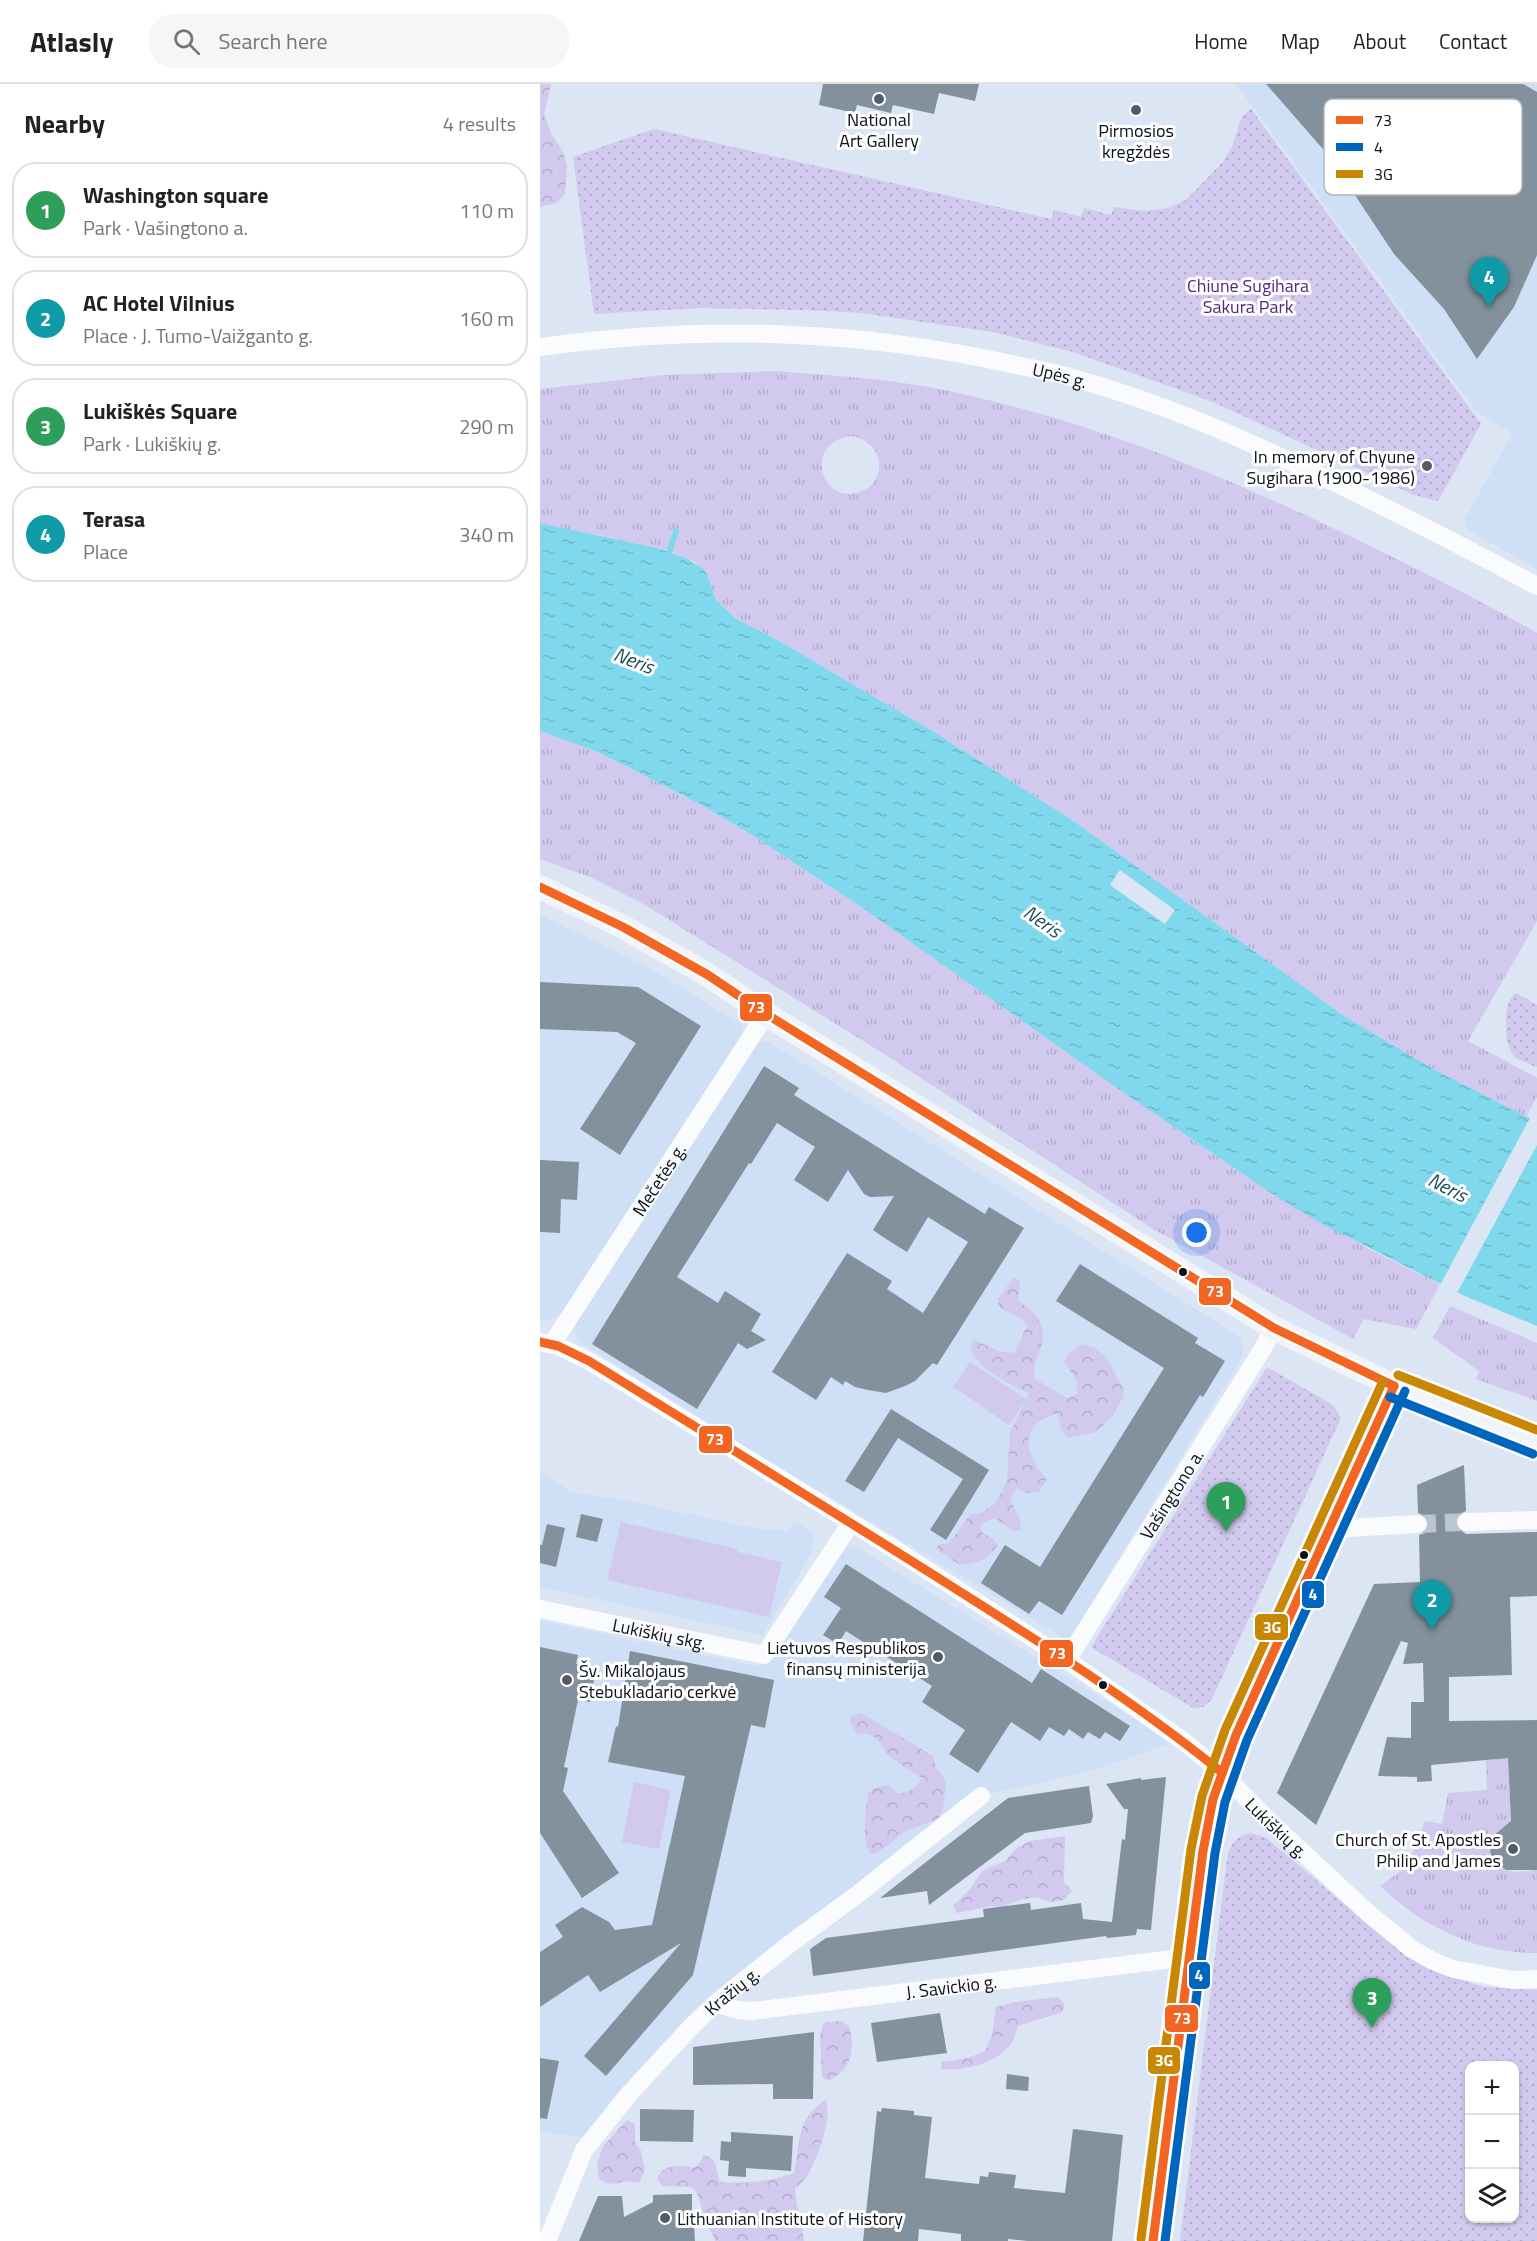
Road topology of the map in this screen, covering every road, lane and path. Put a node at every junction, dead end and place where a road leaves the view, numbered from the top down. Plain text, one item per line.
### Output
1 (540, 347) edge
2 (1537, 586) edge
3 (540, 887) edge
4 (766, 1014) junction
5 (1274, 1328) junction
6 (546, 1343) edge
7 (1394, 1386) junction
8 (1537, 1443) edge
9 (1537, 1520) edge
10 (1466, 1522) tunnel mouth
11 (851, 1523) junction
12 (1418, 1524) tunnel mouth
13 (1329, 1529) junction
14 (540, 1609) edge
15 (1067, 1660) junction
16 (1220, 1771) junction
17 (981, 1796) dead end
18 (1189, 1957) junction
19 (1537, 1978) edge
20 (716, 2003) junction
21 (547, 2241) edge
22 (1153, 2241) edge

1 - 2 street, Upės g.
3 - 4 main road
4 - 5 main road
4 - 6 street, Mečetės g.
5 - 7 main road
5 - 15 street, Vašingtono a.
6 - 11 street, Lukiškių g.
7 - 8 main road
7 - 13 main road
9 - 10 street
11 - 14 street, Lukiškių skg.
11 - 15 street, Lukiškių g.
12 - 13 street
13 - 16 main road
15 - 16 street, Lukiškių g.
16 - 18 main road
16 - 19 street, Lukiškių g.
17 - 20 street, Kražių g.
18 - 20 street, J. Savickio g.
18 - 22 main road
20 - 21 street, Kražių g.

